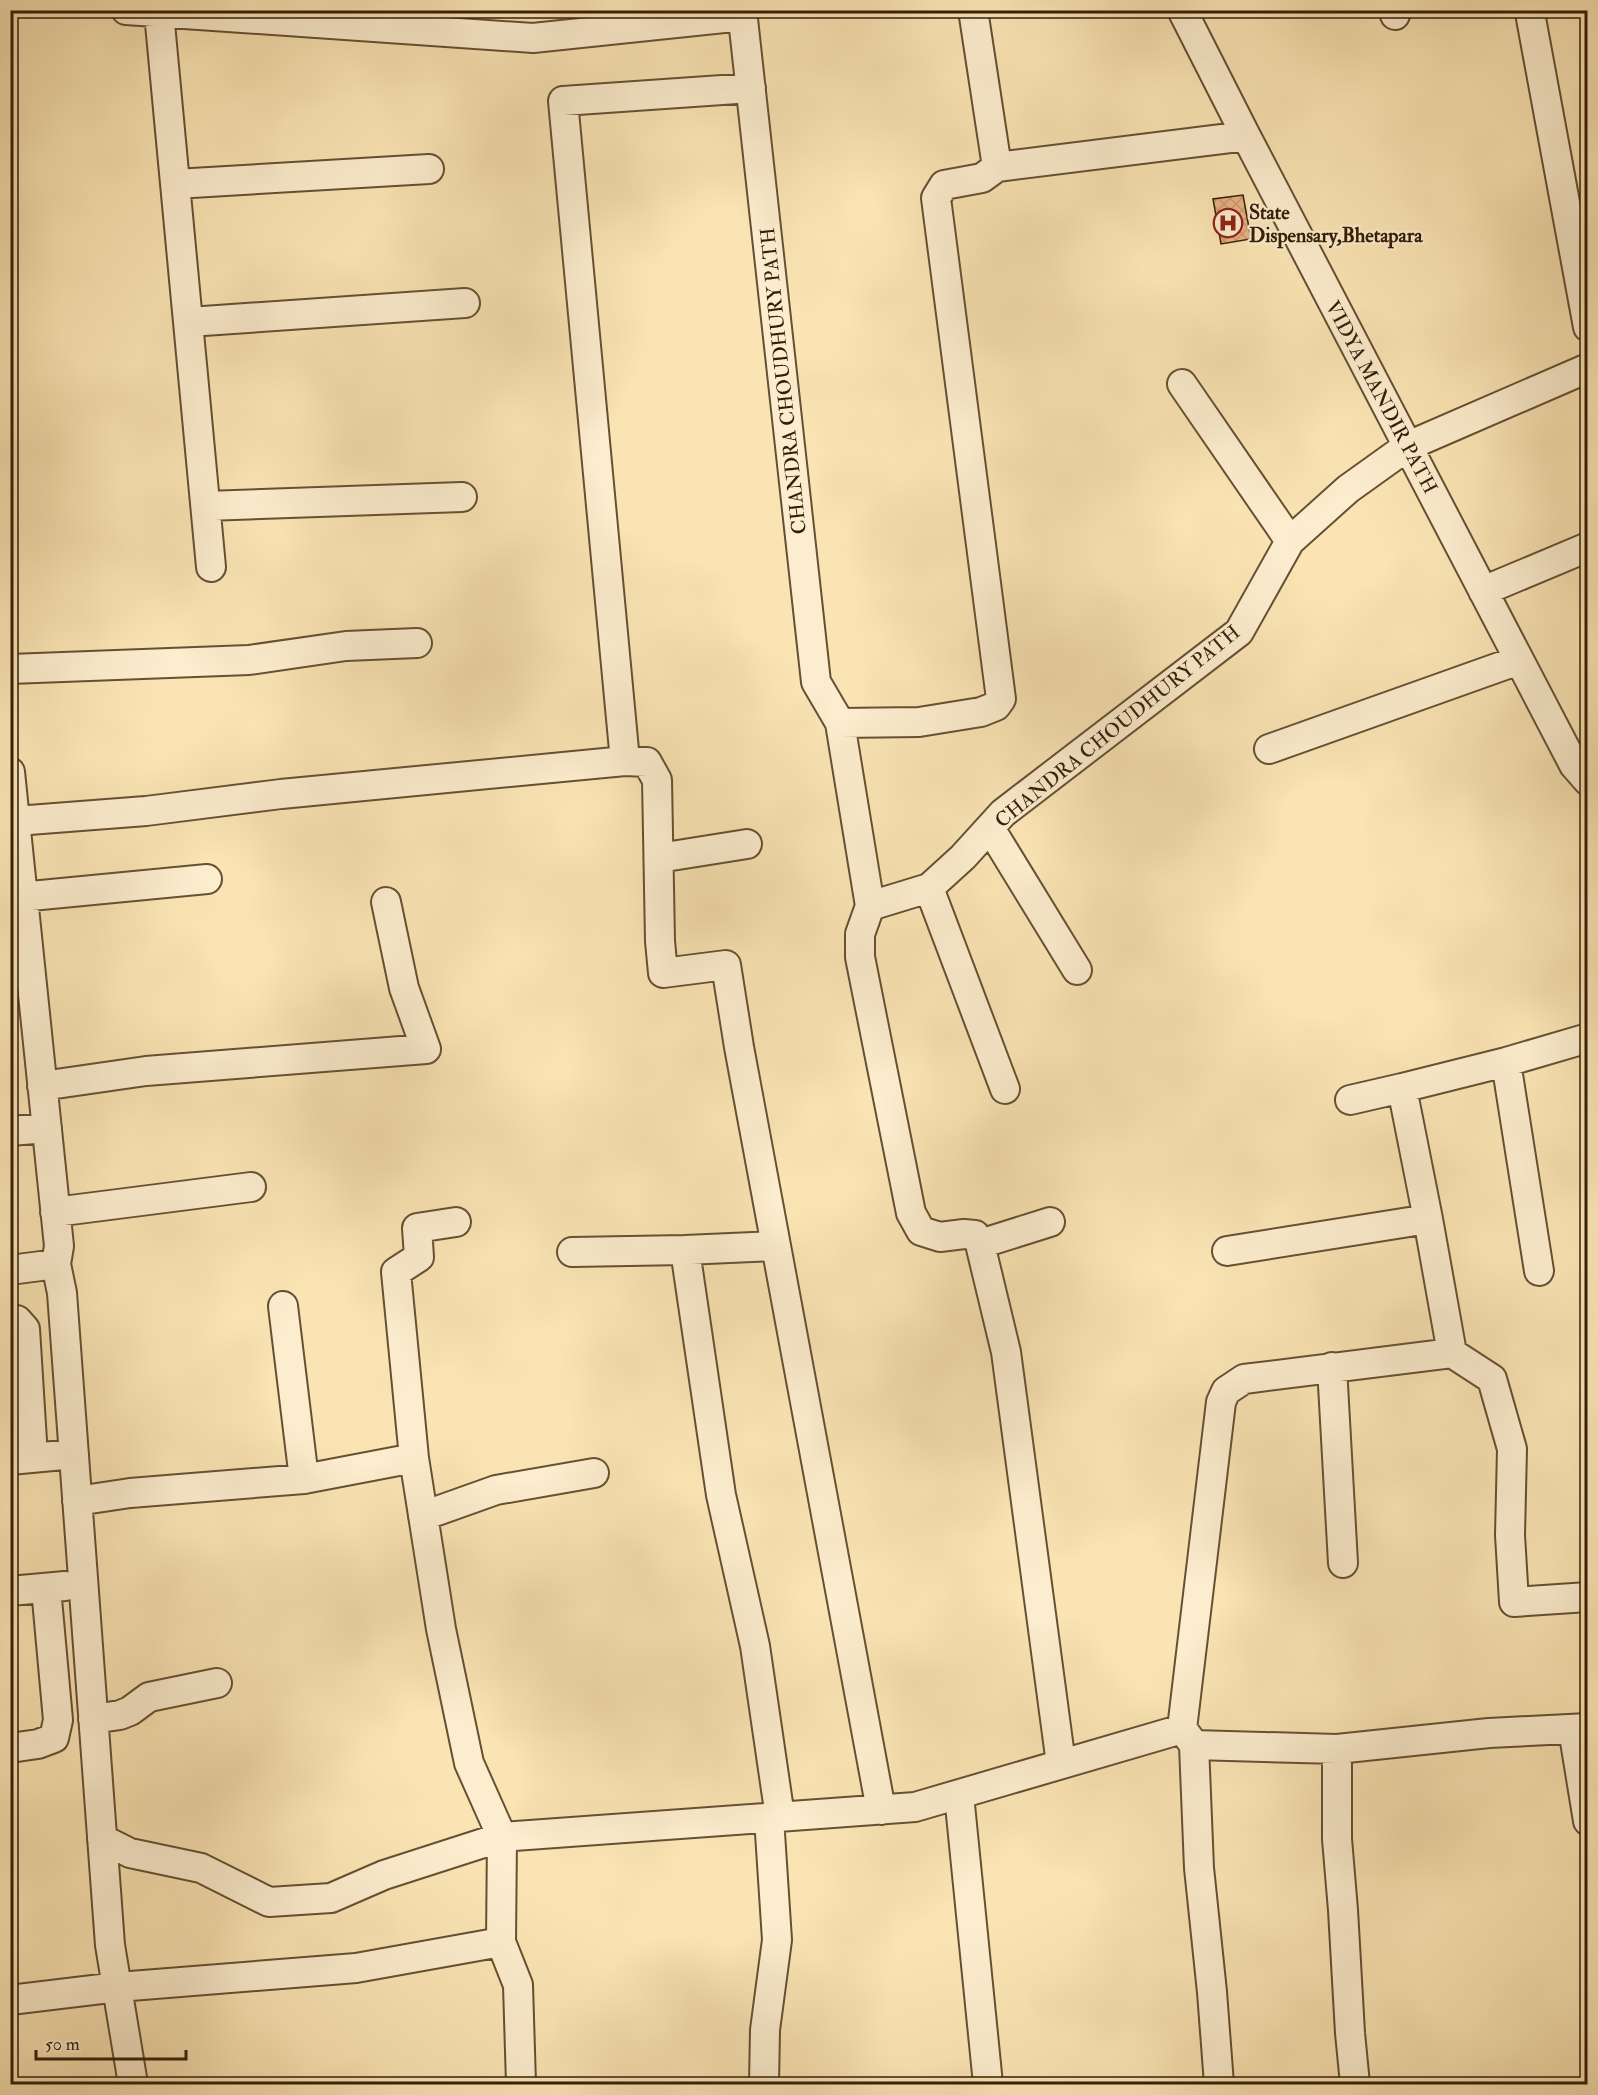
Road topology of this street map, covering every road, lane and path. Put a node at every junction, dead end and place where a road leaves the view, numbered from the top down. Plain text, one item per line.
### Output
1 (126, 10) edge
2 (973, 10) edge
3 (1182, 10) edge
4 (159, 13) junction
5 (743, 13) edge
6 (1530, 13) dead end
7 (752, 88) junction
8 (1246, 136) junction
9 (997, 167) junction
10 (429, 169) dead end
11 (175, 183) junction
12 (465, 303) dead end
13 (189, 322) junction
14 (1587, 327) edge
15 (1587, 368) edge
16 (1182, 384) dead end
17 (1408, 446) junction
18 (462, 497) dead end
19 (206, 506) junction
20 (1290, 541) junction
21 (1587, 547) edge
22 (212, 567) dead end
23 (1483, 591) junction
24 (417, 643) dead end
25 (1519, 660) junction
26 (10, 669) edge
27 (840, 723) junction
28 (1269, 749) dead end
29 (626, 761) junction
30 (10, 772) edge
31 (1587, 781) edge
32 (16, 821) junction
33 (990, 828) junction
34 (747, 844) dead end
35 (659, 858) junction
36 (207, 879) dead end
37 (929, 888) junction
38 (17, 897) edge
39 (386, 902) dead end
40 (870, 906) junction
41 (20, 965) edge
42 (1077, 970) dead end
43 (1587, 1038) edge
44 (1506, 1062) junction
45 (42, 1086) junction
46 (1402, 1088) junction
47 (1005, 1089) dead end
48 (1350, 1100) dead end
49 (47, 1128) junction
50 (10, 1131) edge
51 (251, 1187) dead end
52 (56, 1212) junction
53 (1428, 1220) junction
54 (456, 1222) dead end
55 (1050, 1222) dead end
56 (980, 1244) junction
57 (776, 1246) junction
58 (685, 1250) junction
59 (1227, 1251) dead end
60 (572, 1252) dead end
61 (56, 1264) junction
62 (10, 1270) edge
63 (1539, 1271) dead end
64 (283, 1306) dead end
65 (10, 1319) edge
66 (1452, 1353) junction
67 (1332, 1367) junction
68 (74, 1454) junction
69 (414, 1458) junction
70 (22, 1459) edge
71 (594, 1473) dead end
72 (304, 1479) junction
73 (78, 1501) junction
74 (423, 1516) junction
75 (1343, 1563) dead end
76 (84, 1584) junction
77 (46, 1588) junction
78 (10, 1591) edge
79 (1587, 1597) edge
80 (217, 1683) dead end
81 (93, 1719) junction
82 (1580, 1728) edge
83 (1188, 1737) junction
84 (10, 1748) edge
85 (1337, 1749) junction
86 (1061, 1764) junction
87 (959, 1795) junction
88 (881, 1810) junction
89 (774, 1818) junction
90 (1587, 1821) edge
91 (502, 1837) junction
92 (102, 1839) junction
93 (501, 1942) junction
94 (118, 1987) junction
95 (10, 2000) edge
96 (133, 2085) edge
97 (521, 2085) edge
98 (764, 2085) edge
99 (988, 2085) edge
100 (1219, 2085) edge
101 (1356, 2085) edge

1 - 4 street
2 - 9 street
3 - 8 street, VIDYA MANDIR PATH
4 - 5 street
4 - 11 street
5 - 7 street, CHANDRA CHOUDHURY PATH
6 - 14 street
7 - 27 street, CHANDRA CHOUDHURY PATH
7 - 29 street
8 - 9 street
8 - 17 street, VIDYA MANDIR PATH
9 - 27 street
10 - 11 street
11 - 13 street
12 - 13 street
13 - 19 street
15 - 17 street, CHANDRA CHOUDHURY PATH
16 - 20 street
17 - 20 street, CHANDRA CHOUDHURY PATH
17 - 23 street, VIDYA MANDIR PATH
18 - 19 street
19 - 22 street
20 - 33 street, CHANDRA CHOUDHURY PATH
21 - 23 street
23 - 25 street, VIDYA MANDIR PATH
24 - 26 street
25 - 28 street
25 - 31 street, VIDYA MANDIR PATH
27 - 40 street, CHANDRA CHOUDHURY PATH
29 - 32 street
29 - 35 street
30 - 32 street
32 - 38 street
33 - 37 street, CHANDRA CHOUDHURY PATH
33 - 42 street
34 - 35 street
35 - 57 street
36 - 38 street
37 - 40 street, CHANDRA CHOUDHURY PATH
37 - 47 street
38 - 41 street
39 - 45 street
40 - 56 street
41 - 45 street
43 - 44 street
44 - 46 street
44 - 63 street
45 - 49 street
46 - 48 street
46 - 53 street
49 - 50 street
49 - 52 street
51 - 52 street
52 - 61 street
53 - 59 street
53 - 66 street
54 - 69 street
55 - 56 street
56 - 86 street
57 - 58 street
57 - 88 street
58 - 60 street
58 - 89 street
61 - 62 street
61 - 68 street
64 - 72 street
65 - 70 street
66 - 67 street
66 - 79 street
67 - 75 street
67 - 83 street
68 - 70 street
68 - 73 street
69 - 72 street
69 - 74 street
71 - 74 street
72 - 73 street
73 - 76 street
74 - 91 street
76 - 77 street
76 - 81 street
77 - 78 street
77 - 84 street
80 - 81 street
81 - 92 street
82 - 85 street
82 - 90 street
83 - 85 street
83 - 86 street
83 - 100 street
85 - 101 street
86 - 87 street
87 - 88 street
87 - 99 street
88 - 89 street
89 - 91 street
89 - 98 street
91 - 92 street
91 - 93 street
92 - 94 street
93 - 94 street
93 - 97 street
94 - 95 street
94 - 96 street

